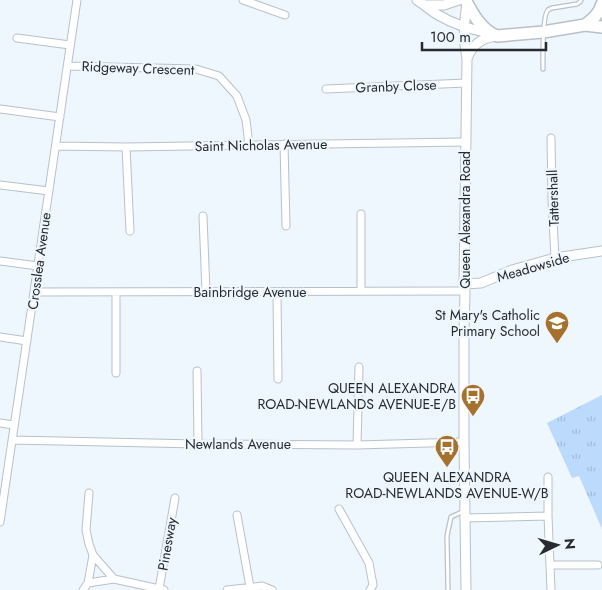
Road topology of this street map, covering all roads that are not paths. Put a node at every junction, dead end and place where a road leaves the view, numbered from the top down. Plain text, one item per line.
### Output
1 (77, 0) edge
2 (244, 0) edge
3 (417, 0) edge
4 (581, 0) edge
5 (464, 1) edge
6 (602, 4) edge
7 (426, 5) junction
8 (285, 15) dead end
9 (585, 25) junction
10 (464, 26) junction
11 (602, 27) edge
12 (543, 32) junction
13 (494, 34) junction
14 (17, 38) dead end
15 (70, 45) junction
16 (467, 59) junction
17 (68, 66) junction
18 (543, 69) dead end
19 (466, 83) junction
20 (326, 88) dead end
21 (0, 110) edge
22 (60, 118) junction
23 (551, 138) dead end
24 (466, 142) junction
25 (284, 144) junction
26 (248, 145) junction
27 (56, 146) junction
28 (126, 147) junction
29 (0, 185) edge
30 (49, 191) junction
31 (361, 214) dead end
32 (204, 216) dead end
33 (286, 226) dead end
34 (130, 231) dead end
35 (602, 250) edge
36 (555, 258) junction
37 (0, 261) edge
38 (38, 266) junction
39 (465, 288) junction
40 (361, 291) junction
41 (34, 292) junction
42 (116, 292) junction
43 (206, 292) junction
44 (277, 292) junction
45 (0, 337) edge
46 (27, 341) junction
47 (358, 367) dead end
48 (196, 371) dead end
49 (116, 373) dead end
50 (278, 379) dead end
51 (0, 422) edge
52 (14, 424) junction
53 (12, 440) junction
54 (464, 442) junction
55 (198, 444) junction
56 (357, 445) junction
57 (548, 477) dead end
58 (89, 493) dead end
59 (175, 498) dead end
60 (339, 509) dead end
61 (1, 510) edge
62 (464, 514) junction
63 (237, 515) dead end
64 (548, 516) junction
65 (0, 522) edge
66 (94, 555) junction
67 (550, 565) junction
68 (598, 565) dead end
69 (114, 579) junction
70 (88, 583) junction
71 (250, 587) junction
72 (159, 589) edge
73 (83, 590) edge
74 (164, 590) edge
75 (227, 590) edge
76 (272, 590) edge
77 (370, 590) edge
78 (448, 590) edge
79 (466, 590) edge
80 (551, 590) edge

1 - 15 street, Crosslea Avenue
2 - 8 street
3 - 7 street
4 - 12 lane
5 - 7 street
5 - 10 street, Queen Alexandra Road
5 - 13 highway
6 - 9 highway
7 - 10 street
9 - 11 highway
9 - 12 highway
10 - 13 street
10 - 16 street, Queen Alexandra Road
12 - 13 highway
12 - 18 lane
13 - 16 street
14 - 15 street
15 - 17 street, Crosslea Avenue
16 - 19 street, Queen Alexandra Road
17 - 22 street, Crosslea Avenue
17 - 26 street, Ridgeway Crescent
19 - 20 street, Granby Close
19 - 24 street, Queen Alexandra Road
21 - 22 street
22 - 27 street, Crosslea Avenue
23 - 36 street, Tattershall
24 - 25 street, Saint Nicholas Avenue
24 - 39 street, Queen Alexandra Road
25 - 26 street, Saint Nicholas Avenue
25 - 33 street
26 - 28 street, Saint Nicholas Avenue
27 - 28 street, Saint Nicholas Avenue
27 - 30 street, Crosslea Avenue
28 - 34 street
29 - 30 street
30 - 38 street, Crosslea Avenue
31 - 40 street
32 - 43 street
35 - 36 street, Meadowside
36 - 39 street, Meadowside
37 - 38 street
38 - 41 street, Crosslea Avenue
39 - 40 street, Bainbridge Avenue
39 - 54 street, Queen Alexandra Road
40 - 44 street, Bainbridge Avenue
41 - 42 street, Bainbridge Avenue
41 - 46 street, Crosslea Avenue
42 - 43 street, Bainbridge Avenue
42 - 49 street
43 - 44 street, Bainbridge Avenue
44 - 50 street
45 - 46 street
46 - 52 street, Crosslea Avenue
47 - 56 street
48 - 55 street
51 - 52 street
52 - 53 street, Crosslea Avenue
53 - 55 street, Newlands Avenue
53 - 61 street, Crosslea Avenue
54 - 56 street, Newlands Avenue
54 - 62 street, Queen Alexandra Road
55 - 56 street, Newlands Avenue
57 - 64 street
58 - 66 street
59 - 72 street, Pinesway
60 - 77 street
61 - 65 street, Crosslea Avenue
62 - 64 street
62 - 78 lane
62 - 79 street, Queen Alexandra Road
63 - 71 street
64 - 67 street
66 - 69 street
66 - 70 street
67 - 68 street
67 - 80 street
69 - 70 street
69 - 72 street
70 - 73 street
71 - 75 street
71 - 76 street
72 - 74 street

